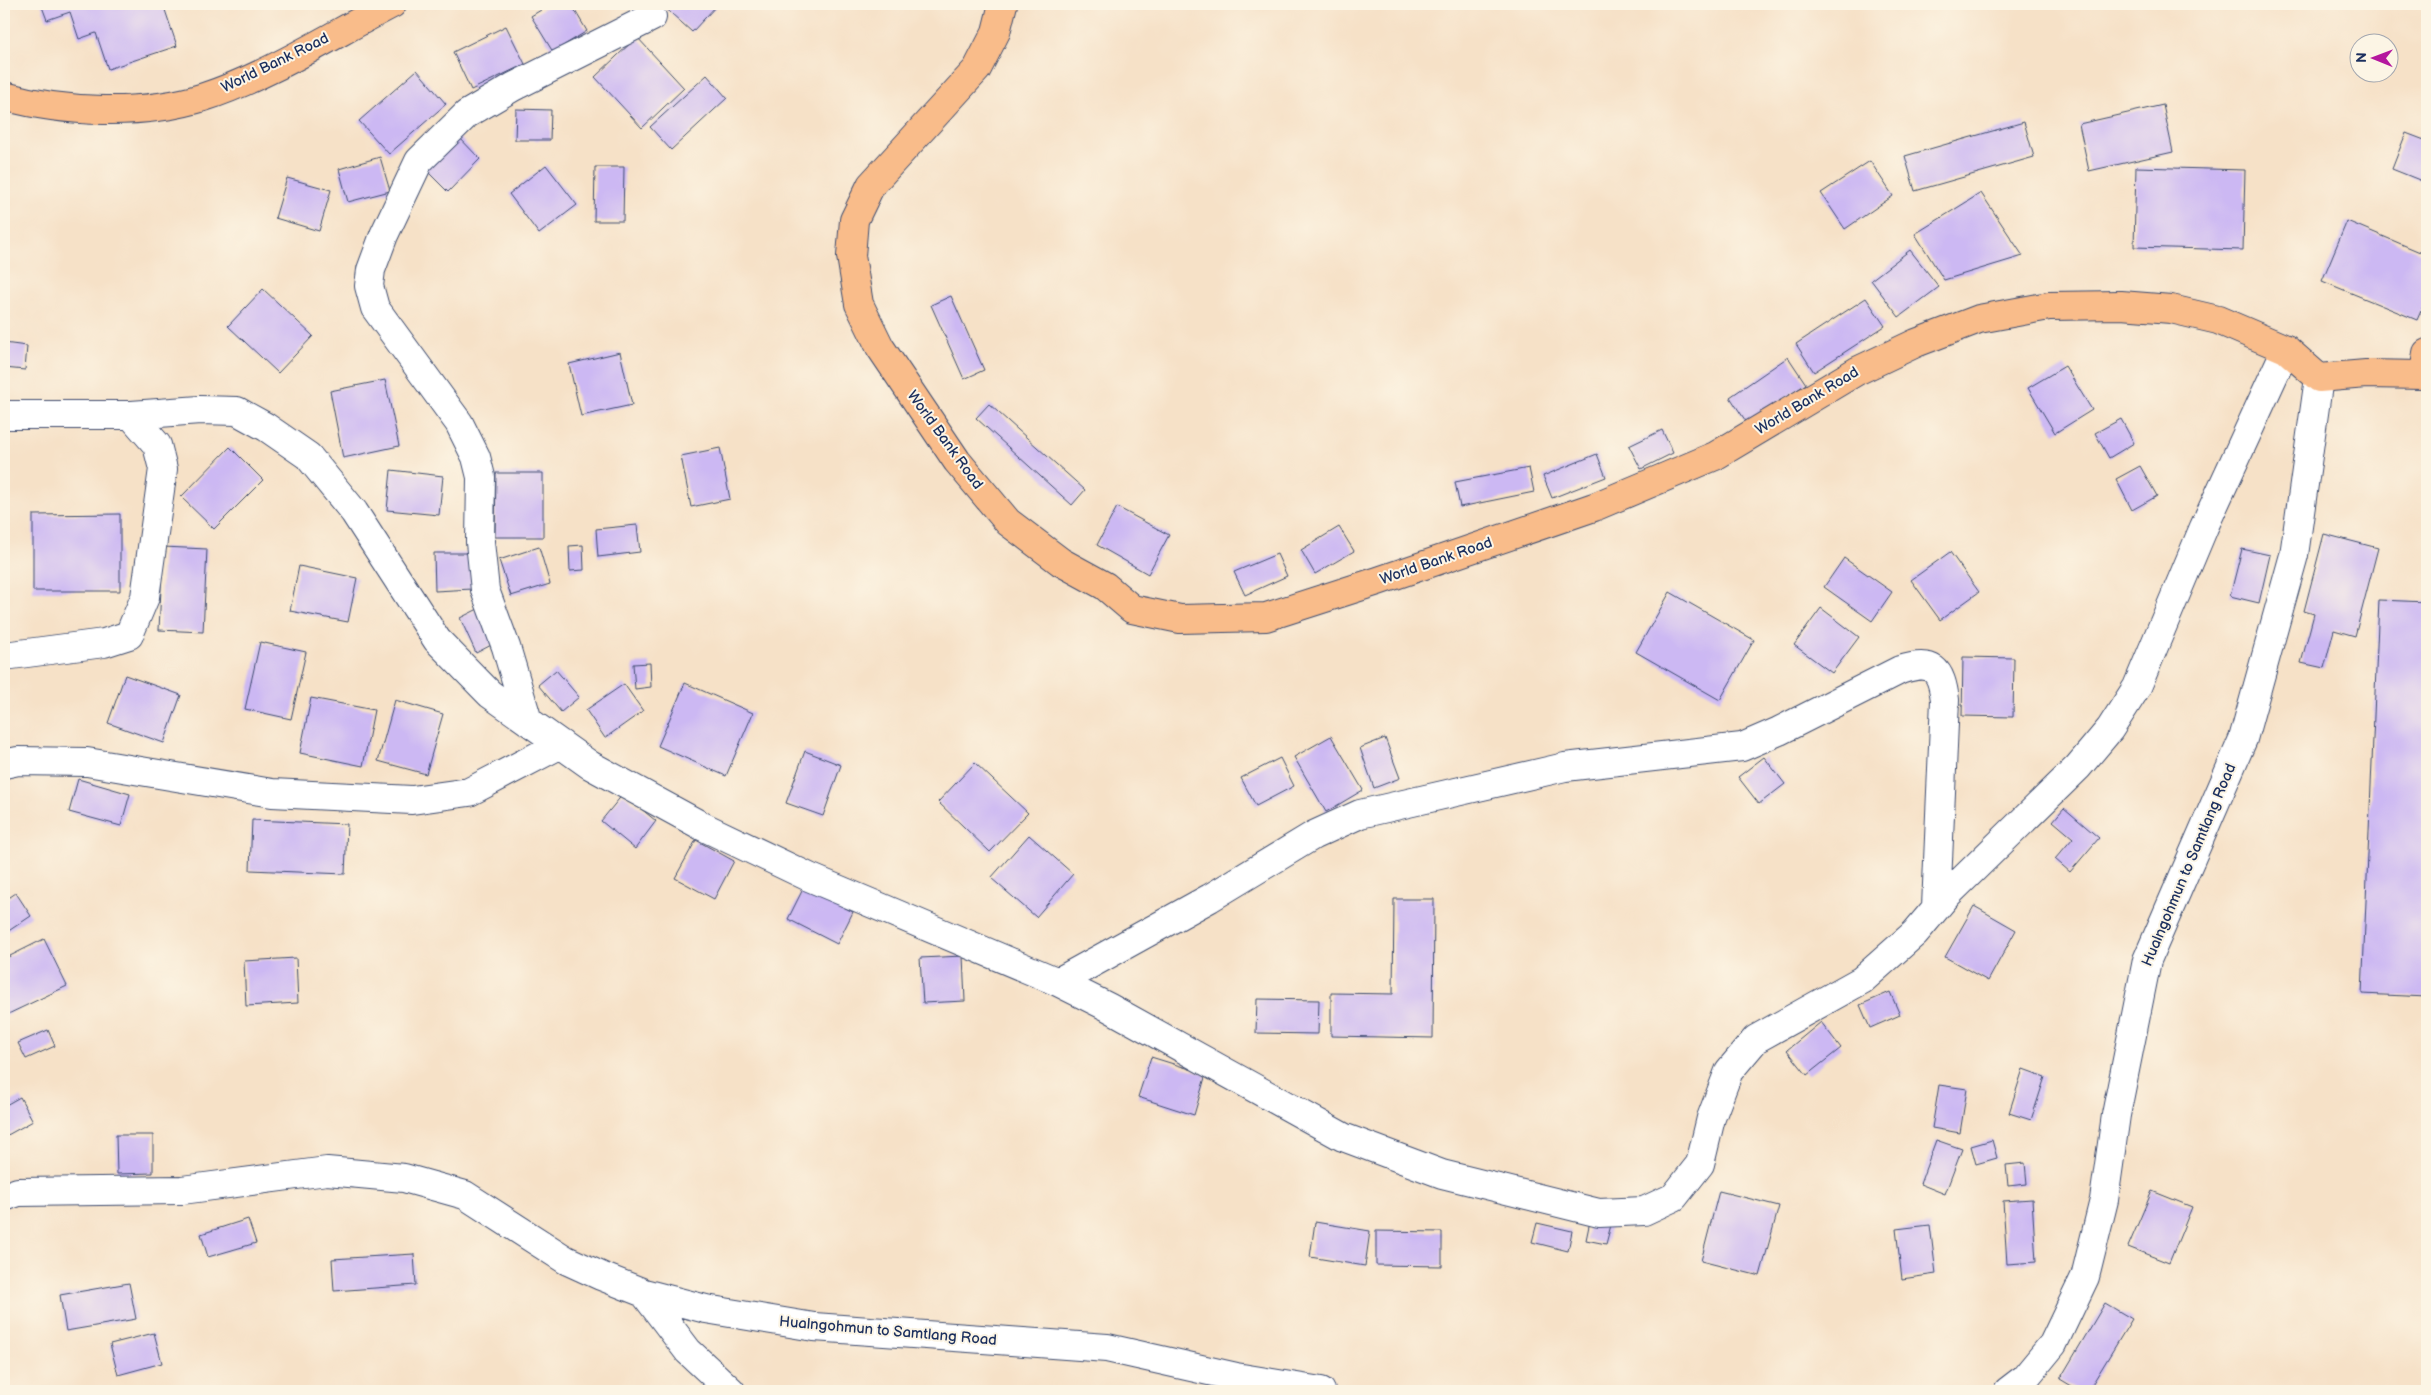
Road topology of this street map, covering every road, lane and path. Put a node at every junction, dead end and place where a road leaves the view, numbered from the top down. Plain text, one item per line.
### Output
1 (392, 4) edge
2 (1003, 4) edge
3 (652, 17) dead end
4 (4, 96) edge
5 (2286, 348) junction
6 (2426, 369) edge
7 (2319, 378) junction
8 (4, 415) edge
9 (131, 415) junction
10 (4, 656) edge
11 (528, 721) junction
12 (561, 744) junction
13 (4, 764) edge
14 (1936, 907) junction
15 (1058, 982) junction
16 (4, 1197) edge
17 (644, 1293) junction
18 (731, 1391) edge
19 (1322, 1391) edge
20 (2008, 1391) edge

1 - 4 main road, World Bank Road
2 - 5 main road, World Bank Road
3 - 11 street
5 - 7 main road, World Bank Road
5 - 14 street
6 - 7 main road
7 - 20 street, Hualngohmun to Samtlang Road
8 - 9 street
9 - 10 street
9 - 11 street
11 - 12 street
12 - 13 street
12 - 15 street
14 - 15 street
14 - 15 street
16 - 17 street, Hualngohmun to Samtlang Road
17 - 18 street
17 - 19 street, Hualngohmun to Samtlang Road

